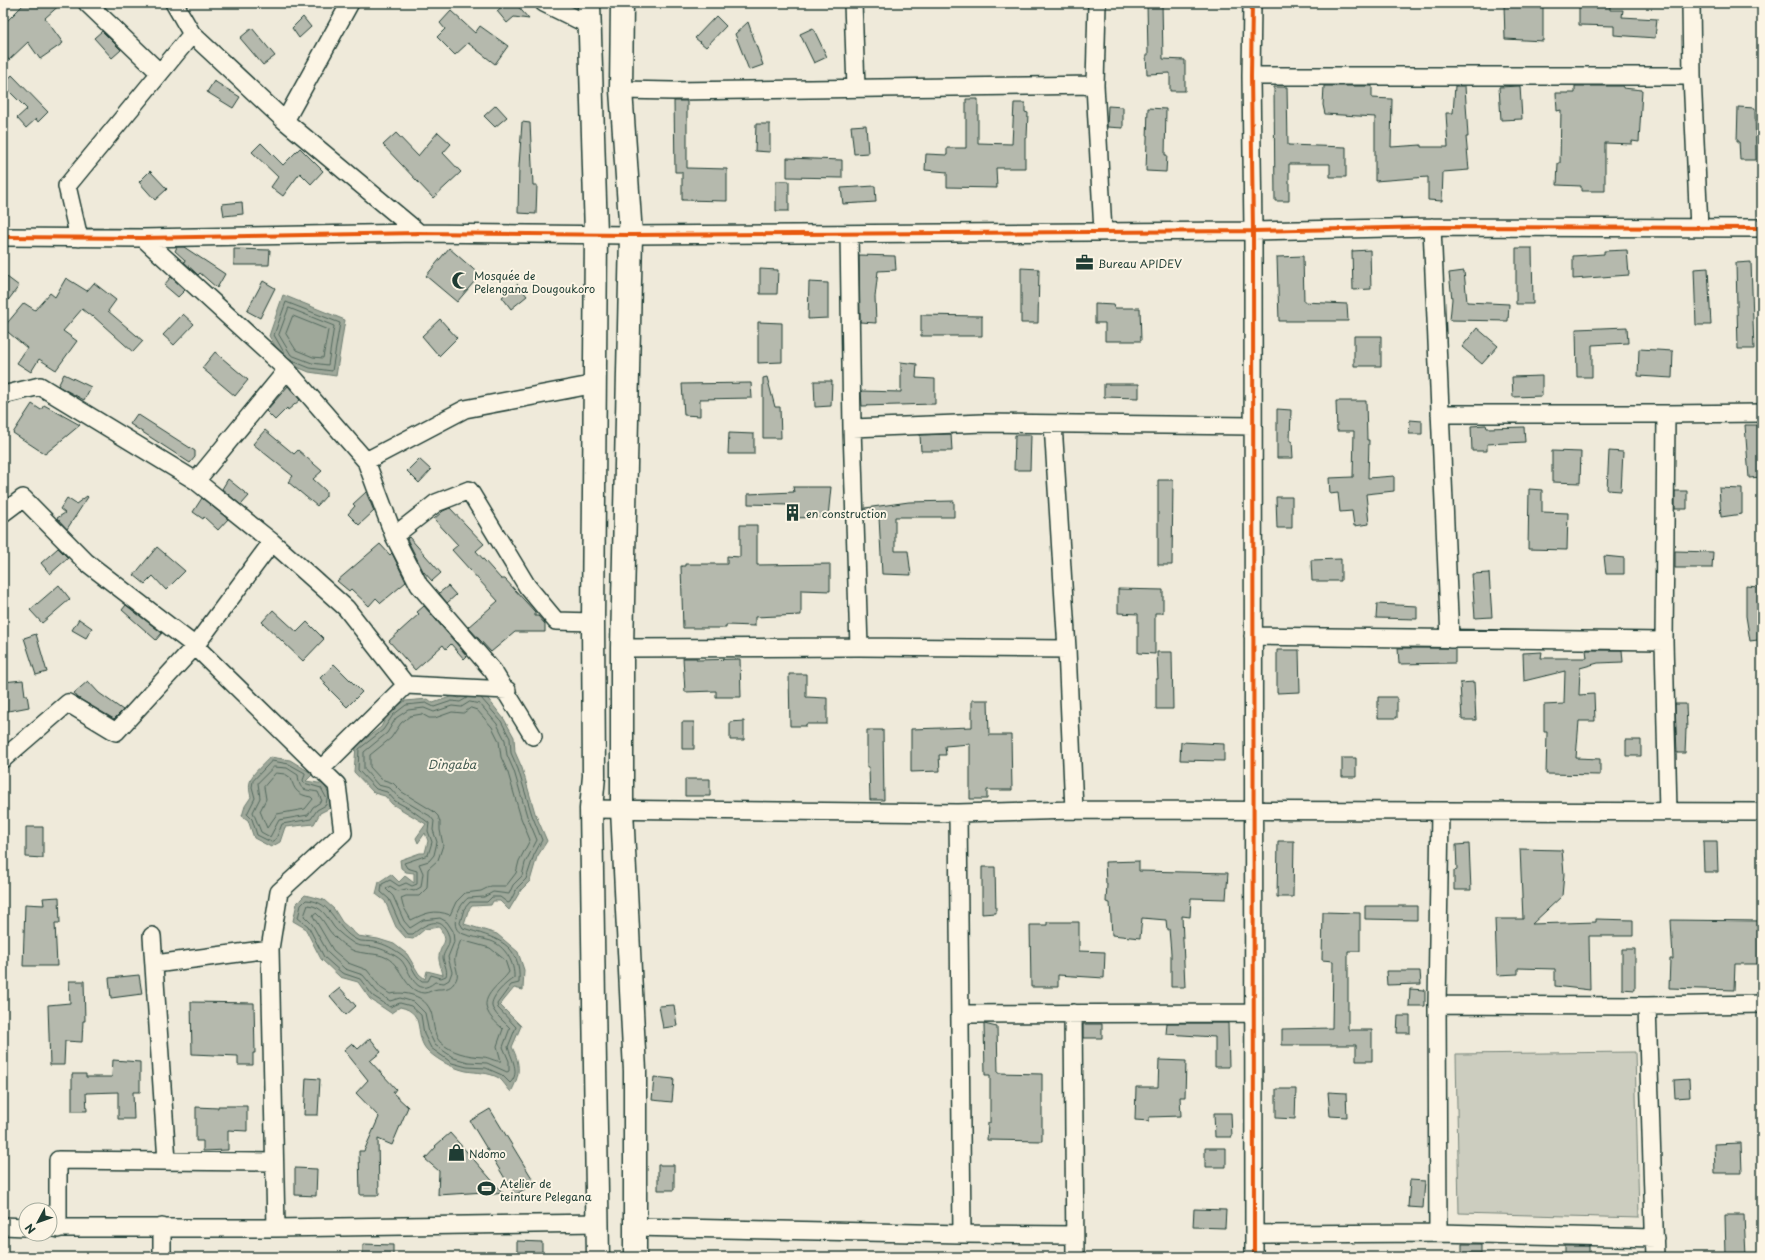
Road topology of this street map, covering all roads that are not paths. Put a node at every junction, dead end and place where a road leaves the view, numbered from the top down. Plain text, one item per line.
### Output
1 (87, 3) edge
2 (174, 3) edge
3 (350, 3) edge
4 (544, 3) edge
5 (589, 3) edge
6 (622, 3) edge
7 (853, 3) edge
8 (1097, 3) edge
9 (1252, 3) edge
10 (1690, 3) edge
11 (589, 25) junction
12 (192, 34) junction
13 (160, 73) junction
14 (1251, 76) junction
15 (1692, 76) junction
16 (1095, 85) junction
17 (856, 88) junction
18 (621, 90) junction
19 (285, 121) junction
20 (1432, 227) junction
21 (1699, 228) junction
22 (1762, 228) edge
23 (1253, 231) junction
24 (1104, 232) junction
25 (420, 233) junction
26 (596, 234) junction
27 (849, 234) junction
28 (630, 235) junction
29 (3, 237) edge
30 (79, 238) junction
31 (143, 238) junction
32 (287, 370) junction
33 (596, 384) junction
34 (3, 395) edge
35 (1762, 413) edge
36 (1440, 414) junction
37 (1666, 414) junction
38 (1053, 424) junction
39 (1253, 426) junction
40 (852, 428) junction
41 (366, 461) junction
42 (196, 481) junction
43 (3, 513) edge
44 (394, 536) junction
45 (272, 542) junction
46 (593, 622) junction
47 (1254, 636) junction
48 (1450, 639) junction
49 (1664, 641) junction
50 (195, 646) junction
51 (859, 647) junction
52 (622, 648) junction
53 (1067, 649) junction
54 (406, 685) junction
55 (506, 690) junction
56 (533, 736) dead end
57 (3, 759) edge
58 (320, 770) junction
59 (591, 809) junction
60 (622, 810) junction
61 (1074, 810) junction
62 (1253, 811) junction
63 (1440, 811) junction
64 (1668, 812) junction
65 (1762, 812) edge
66 (958, 813) junction
67 (152, 936) dead end
68 (270, 949) junction
69 (155, 964) junction
70 (1762, 1004) edge
71 (1437, 1005) junction
72 (1647, 1006) junction
73 (1072, 1013) junction
74 (1254, 1013) junction
75 (960, 1014) junction
76 (167, 1161) junction
77 (274, 1162) junction
78 (56, 1202) edge
79 (598, 1223) junction
80 (3, 1226) edge
81 (18, 1227) edge
82 (162, 1227) junction
83 (634, 1227) junction
84 (58, 1228) edge
85 (276, 1228) junction
86 (1438, 1233) junction
87 (962, 1234) junction
88 (1254, 1234) junction
89 (1074, 1235) junction
90 (1655, 1238) junction
91 (162, 1257) edge
92 (598, 1257) edge
93 (634, 1257) edge
94 (1075, 1257) edge
95 (1254, 1257) edge
96 (1655, 1257) edge

1 - 13 street
2 - 12 street
3 - 19 street
4 - 11 street
5 - 11 highway
6 - 18 highway
7 - 17 street
8 - 16 street
9 - 14 street
10 - 15 street
11 - 26 highway
12 - 13 street
12 - 19 street
13 - 30 street
14 - 15 street
14 - 23 street
15 - 21 street
16 - 17 street
16 - 24 street
17 - 18 street
18 - 28 highway
19 - 25 street
20 - 21 street
20 - 23 street
20 - 36 street
21 - 22 street
23 - 24 street
23 - 39 street
24 - 27 street
25 - 26 street
25 - 31 street
26 - 28 street
26 - 33 highway
27 - 28 street
27 - 40 street
28 - 52 highway
29 - 30 street
30 - 31 street
31 - 32 street
32 - 41 street
32 - 42 street
33 - 41 street
33 - 46 highway
34 - 42 street
35 - 37 street
36 - 37 street
36 - 48 street
37 - 49 street
38 - 39 street
38 - 40 street
38 - 53 street
39 - 47 street
40 - 51 street
41 - 44 street
42 - 45 street
43 - 50 street
44 - 46 street
44 - 55 street
45 - 50 street
45 - 54 street
46 - 59 highway
47 - 48 street
47 - 62 street
48 - 49 street
49 - 64 street
50 - 57 street
50 - 58 street
51 - 52 street
51 - 53 street
52 - 60 highway
53 - 61 street
54 - 55 street
54 - 58 street
55 - 56 street
58 - 68 street
59 - 60 street
59 - 79 highway
60 - 66 street
60 - 83 highway
61 - 62 street
61 - 66 street
62 - 63 street
62 - 74 street
63 - 64 street
63 - 71 street
64 - 65 street
66 - 75 street
67 - 69 street
68 - 69 street
68 - 77 street
69 - 76 street
70 - 72 street
71 - 72 street
71 - 86 street
72 - 90 street
73 - 74 street
73 - 75 street
73 - 89 street
74 - 88 street
75 - 87 street
76 - 77 street
76 - 78 street
77 - 85 street
79 - 85 street
79 - 92 highway
80 - 81 street
82 - 84 street
82 - 85 street
82 - 91 street
83 - 87 street
83 - 93 highway
86 - 88 street
86 - 90 street
87 - 89 street
88 - 95 street
89 - 94 street
90 - 96 street

